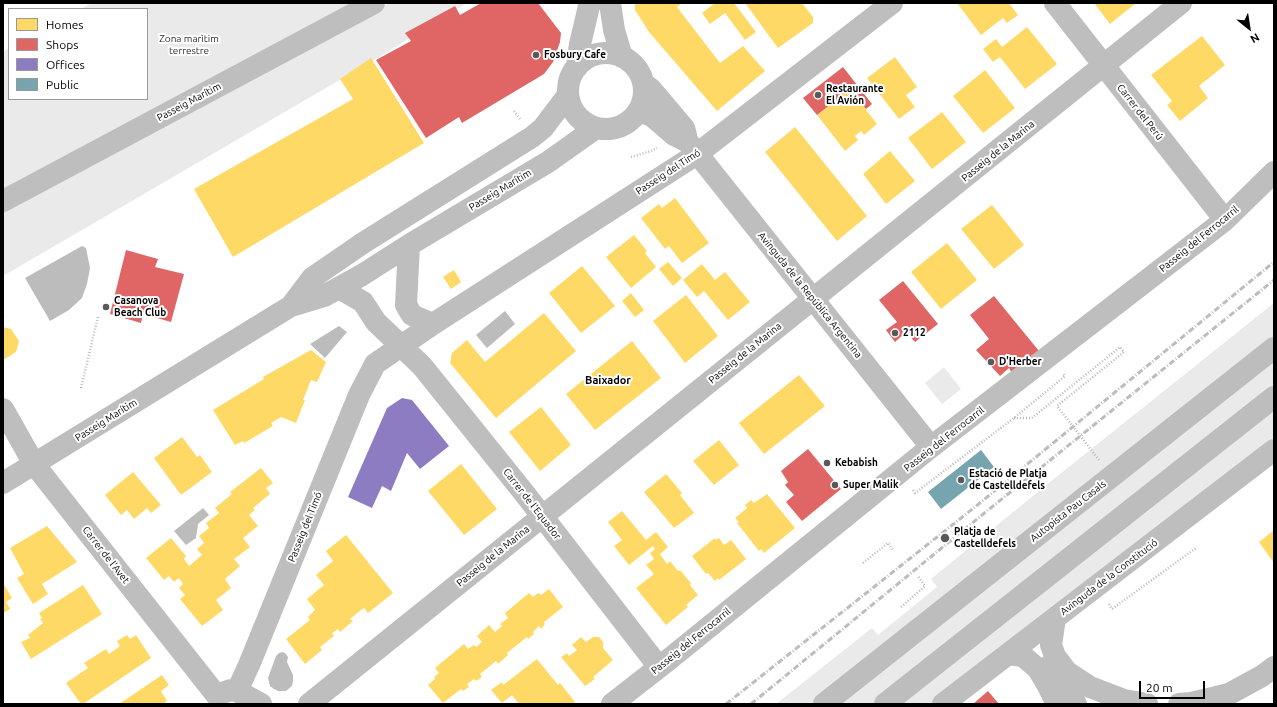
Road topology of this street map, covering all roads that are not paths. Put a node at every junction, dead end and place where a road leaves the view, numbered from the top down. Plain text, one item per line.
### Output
1 (374, 3) edge
2 (591, 3) edge
3 (610, 3) edge
4 (892, 3) edge
5 (1055, 3) edge
6 (1182, 3) edge
7 (622, 57) junction
8 (1104, 66) junction
9 (577, 67) junction
10 (642, 83) junction
11 (568, 95) junction
12 (638, 111) junction
13 (596, 128) junction
14 (527, 130) junction
15 (692, 148) junction
16 (1274, 172) edge
17 (3, 201) edge
18 (1225, 220) junction
19 (409, 245) junction
20 (362, 275) junction
21 (339, 288) junction
22 (813, 298) junction
23 (363, 302) junction
24 (291, 306) junction
25 (376, 322) junction
26 (433, 324) junction
27 (401, 346) junction
28 (1274, 348) edge
29 (375, 364) junction
30 (1274, 397) edge
31 (3, 409) edge
32 (931, 447) junction
33 (1274, 450) edge
34 (34, 464) junction
35 (3, 483) edge
36 (542, 517) junction
37 (1055, 618) junction
38 (1028, 639) junction
39 (1008, 654) junction
40 (659, 667) junction
41 (1274, 667) edge
42 (222, 697) edge
43 (261, 704) edge
44 (309, 704) edge
45 (612, 704) edge
46 (824, 704) edge
47 (885, 704) edge
48 (943, 704) edge
49 (1057, 704) edge
50 (1076, 704) edge
51 (1147, 704) edge
52 (1179, 704) edge

1 - 17 street, Passeig Marítim
2 - 9 street, Passeig Marítim
3 - 7 street
4 - 15 street, Passeig del Timó
5 - 8 street, Carrer del Perú
6 - 8 street, Passeig de la Marina
7 - 9 street, Passeig Marítim
7 - 10 street
8 - 18 street, Carrer del Perú
8 - 22 street, Passeig de la Marina
9 - 11 street, Passeig Marítim
10 - 12 street
10 - 15 street, Avinguda de la República Argentina
11 - 13 street
11 - 14 street, Passeig Marítim
12 - 13 street
12 - 15 street, Avinguda de la República Argentina
13 - 19 street, Passeig Marítim
14 - 20 street, Passeig Marítim
14 - 24 street, Passeig Marítim
15 - 22 street, Avinguda de la República Argentina
15 - 26 street, Passeig del Timó
16 - 18 street, Passeig del Ferrocarril
18 - 32 street, Passeig del Ferrocarril
19 - 20 street, Passeig Marítim
19 - 26 street
20 - 21 street, Passeig Marítim
20 - 23 street, Passeig Marítim
21 - 23 street, Passeig del Timó
21 - 24 street, Passeig Marítim
22 - 32 street, Avinguda de la República Argentina
22 - 36 street, Passeig de la Marina
23 - 25 street, Passeig del Timó
24 - 34 street, Passeig Marítim
25 - 27 street, Passeig del Timó
25 - 29 street, Passeig del Timó
26 - 27 street, Passeig del Timó
27 - 29 street, Passeig del Timó
27 - 36 street, Carrer de l'Equador
28 - 46 highway, Autopista Pau Casals
29 - 42 street, Passeig del Timó
30 - 47 highway
31 - 34 street, Carrer de l'Avet
32 - 40 street, Passeig del Ferrocarril
33 - 37 street, Avinguda de la Constitució
34 - 35 street, Passeig Marítim
34 - 42 street, Carrer de l'Avet
36 - 40 street, Carrer de l'Equador
36 - 44 street, Passeig de la Marina
37 - 38 street, Avinguda de la Constitució
37 - 51 street
38 - 39 street, Avinguda de la Constitució
38 - 50 street
39 - 48 street, Avinguda de la Constitució
39 - 49 street
40 - 45 street, Passeig del Ferrocarril
41 - 52 street
42 - 43 street

